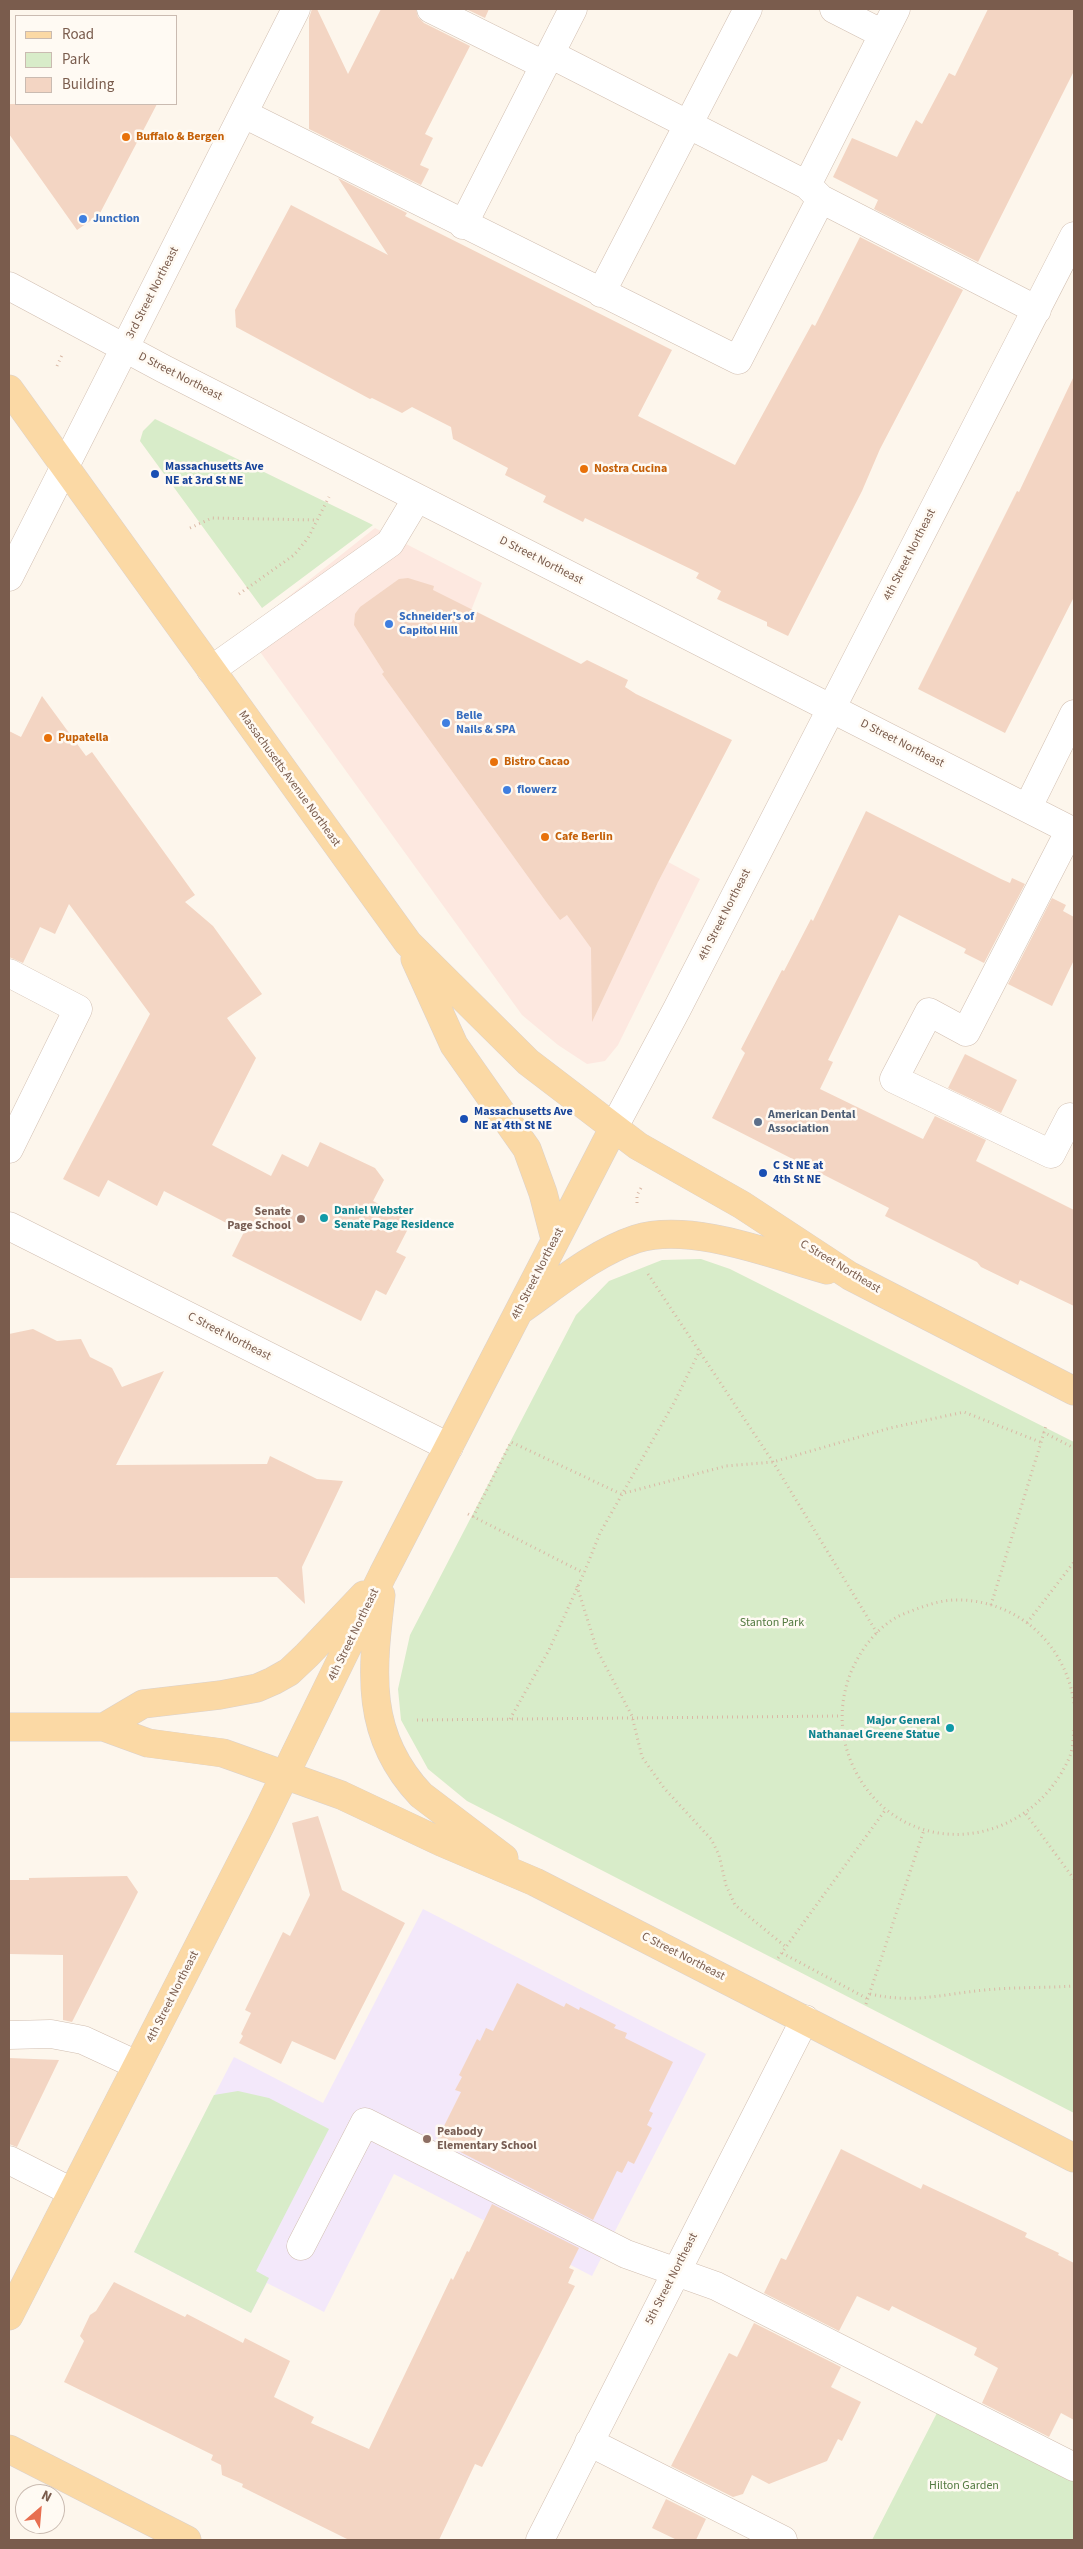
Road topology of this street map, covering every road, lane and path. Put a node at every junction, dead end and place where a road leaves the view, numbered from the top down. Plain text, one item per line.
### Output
1 (296, 9) edge
2 (431, 9) edge
3 (574, 9) edge
4 (748, 9) edge
5 (834, 9) edge
6 (896, 9) edge
7 (883, 34) junction
8 (547, 59) junction
9 (244, 114) junction
10 (688, 124) junction
11 (814, 192) junction
12 (462, 225) junction
13 (1074, 236) edge
14 (9, 286) edge
15 (601, 294) junction
16 (1037, 310) junction
17 (124, 348) junction
18 (9, 389) edge
19 (65, 467) junction
20 (329, 497) dead end
21 (417, 498) junction
22 (317, 520) junction
23 (190, 528) dead end
24 (9, 577) edge
25 (239, 594) dead end
26 (211, 670) junction
27 (831, 709) junction
28 (1074, 714) edge
29 (1028, 808) junction
30 (1072, 831) edge
31 (408, 943) junction
32 (9, 974) edge
33 (1074, 1119) edge
34 (613, 1129) junction
35 (9, 1149) edge
36 (644, 1182) dead end
37 (638, 1212) dead end
38 (9, 1226) edge
39 (555, 1240) junction
40 (646, 1271) dead end
41 (850, 1276) junction
42 (519, 1311) junction
43 (700, 1349) junction
44 (1074, 1391) edge
45 (1046, 1426) dead end
46 (1043, 1432) junction
47 (1040, 1442) junction
48 (449, 1447) junction
49 (1074, 1448) edge
50 (774, 1462) junction
51 (621, 1494) junction
52 (468, 1514) dead end
53 (473, 1517) junction
54 (1074, 1562) edge
55 (383, 1574) junction
56 (584, 1574) junction
57 (577, 1586) junction
58 (991, 1605) junction
59 (1027, 1623) junction
60 (876, 1633) junction
61 (1074, 1703) edge
62 (632, 1716) junction
63 (841, 1716) junction
64 (510, 1719) junction
65 (411, 1720) dead end
66 (9, 1727) edge
67 (104, 1727) junction
68 (1074, 1730) edge
69 (285, 1773) junction
70 (886, 1808) junction
71 (1026, 1814) junction
72 (924, 1830) junction
73 (1074, 1879) edge
74 (535, 1882) junction
75 (786, 1947) junction
76 (782, 1953) junction
77 (778, 1958) dead end
78 (1074, 1986) edge
79 (870, 1994) junction
80 (868, 1999) junction
81 (866, 2004) dead end
82 (805, 2019) junction
83 (9, 2035) edge
84 (137, 2066) junction
85 (1074, 2158) edge
86 (9, 2160) edge
87 (72, 2192) junction
88 (301, 2246) dead end
89 (676, 2272) junction
90 (9, 2316) edge
91 (589, 2442) junction
92 (9, 2449) edge
93 (1074, 2467) edge
94 (187, 2540) edge
95 (540, 2540) edge
96 (784, 2540) edge

1 - 9 street, 3rd Street Northeast
2 - 8 street
3 - 8 street
4 - 10 street
5 - 7 street
6 - 7 street
7 - 11 street
8 - 10 street
8 - 12 street
9 - 12 street
9 - 17 street, 3rd Street Northeast
10 - 11 street
10 - 15 street
11 - 15 street
11 - 16 street
12 - 15 street
13 - 16 street, 4th Street Northeast
14 - 17 street, D Street Northeast
16 - 27 street, 4th Street Northeast
17 - 19 street, 3rd Street Northeast
17 - 21 street, D Street Northeast
18 - 19 main road, Massachusetts Avenue Northeast
19 - 24 street, 3rd Street Northeast
19 - 26 main road, Massachusetts Avenue Northeast
20 - 22 path
21 - 26 street
21 - 27 street, D Street Northeast
22 - 23 path
22 - 25 path
26 - 31 main road, Massachusetts Avenue Northeast
27 - 29 street, D Street Northeast
27 - 34 street, 4th Street Northeast
28 - 29 street
29 - 30 street, D Street Northeast
30 - 33 street
31 - 34 main road, Massachusetts Avenue Northeast
31 - 39 main road
32 - 35 street
34 - 39 main road, 4th Street Northeast
34 - 41 main road, C Street Northeast
36 - 37 path
38 - 48 street, C Street Northeast
39 - 42 main road, 4th Street Northeast
40 - 43 path
41 - 42 main road
41 - 44 main road, C Street Northeast
42 - 48 main road, 4th Street Northeast
43 - 50 path
43 - 51 path
45 - 46 path
46 - 47 path
46 - 49 path
47 - 50 path
47 - 58 path
48 - 55 main road, 4th Street Northeast
50 - 51 path
50 - 60 path
51 - 53 path
51 - 56 path
52 - 53 path
53 - 56 path
54 - 59 path
55 - 67 main road
55 - 69 main road, 4th Street Northeast
55 - 74 main road
56 - 57 path
57 - 62 path
57 - 64 path
58 - 59 path
58 - 60 path
59 - 61 path
60 - 63 path
62 - 63 path
62 - 64 path
62 - 75 path
63 - 70 path
64 - 65 path
66 - 67 main road
67 - 69 main road, C Street Northeast
68 - 71 path
69 - 74 main road, C Street Northeast
69 - 84 main road, 4th Street Northeast
70 - 72 path
70 - 75 path
71 - 72 path
71 - 73 path
72 - 79 path
74 - 82 main road, C Street Northeast
75 - 76 path
76 - 77 path
76 - 80 path
78 - 79 path
79 - 80 path
80 - 81 path
82 - 85 main road, C Street Northeast
82 - 89 street, 5th Street Northeast
83 - 84 street
84 - 87 main road, 4th Street Northeast
86 - 87 street
87 - 90 main road, 4th Street Northeast
88 - 89 street
89 - 91 street, 5th Street Northeast
89 - 93 street
91 - 95 street, 5th Street Northeast
91 - 96 street
92 - 94 main road

